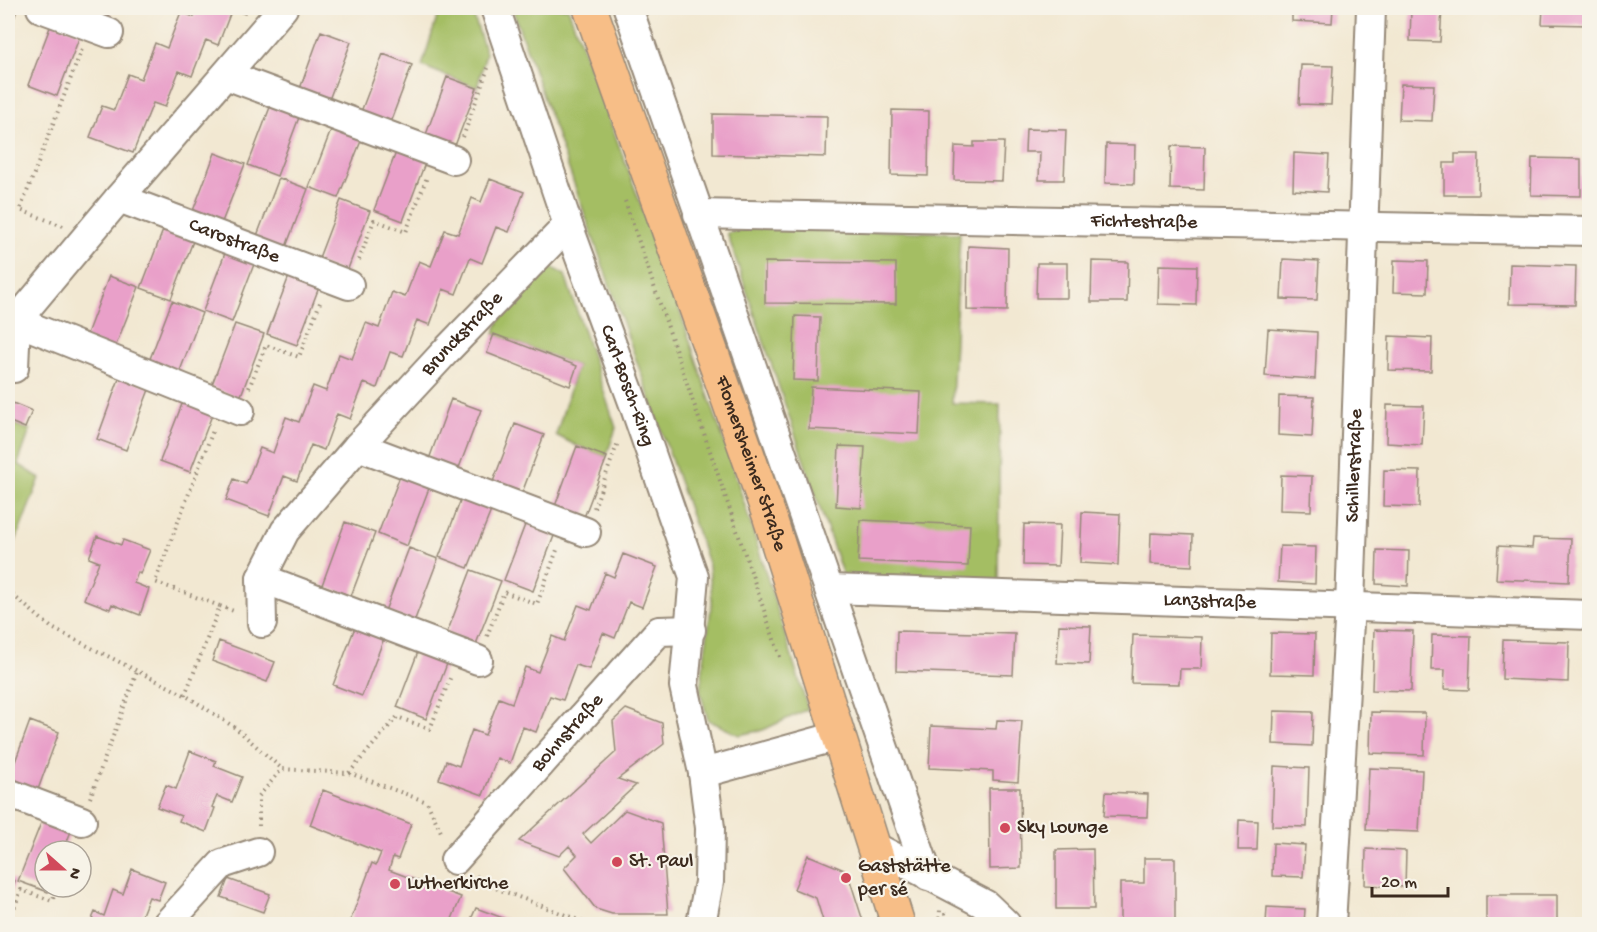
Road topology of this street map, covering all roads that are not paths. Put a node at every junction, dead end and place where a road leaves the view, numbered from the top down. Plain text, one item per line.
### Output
1 (41, 8) edge
2 (283, 8) edge
3 (590, 8) edge
4 (628, 8) edge
5 (1371, 8) edge
6 (498, 18) edge
7 (100, 29) road end
8 (225, 75) junction
9 (445, 157) road end
10 (119, 198) junction
11 (698, 214) junction
12 (568, 225) junction
13 (1364, 227) junction
14 (1590, 231) edge
15 (339, 281) road end
16 (16, 321) junction
17 (14, 368) dead end
18 (231, 408) road end
19 (358, 446) junction
20 (576, 528) road end
21 (261, 578) junction
22 (830, 589) junction
23 (1350, 606) junction
24 (1590, 615) edge
25 (262, 623) dead end
26 (690, 630) junction
27 (469, 656) road end
28 (838, 736) junction
29 (703, 773) junction
30 (8, 793) edge
31 (82, 821) road end
32 (873, 846) junction
33 (258, 852) road end
34 (455, 860) road end
35 (928, 876) junction
36 (167, 924) edge
37 (701, 924) edge
38 (898, 924) edge
39 (1006, 924) edge
40 (1331, 924) edge

1 - 7 street
2 - 8 street
3 - 28 main road, Flomersheimer Straße
4 - 11 street, Flomersheimer Straße
5 - 13 street, Schillerstraße
6 - 12 street, Carl-Bosch-Ring
8 - 9 street
8 - 10 street
10 - 15 street, Carostraße
10 - 16 street
11 - 13 street, Fichtestraße
11 - 22 street, Flomersheimer Straße
12 - 19 street, Brunckstraße
12 - 26 street, Carl-Bosch-Ring
13 - 14 street, Fichtestraße
13 - 23 street, Schillerstraße
16 - 17 street
16 - 18 street
19 - 20 street
19 - 21 street, Brunckstraße
21 - 25 street, Brunckstraße
21 - 27 street
22 - 23 street, Lanzstraße
22 - 35 street, Flomersheimer Straße
23 - 24 street, Lanzstraße
23 - 40 street, Schillerstraße
26 - 29 street, Carl-Bosch-Ring
26 - 34 street, Bohnstraße
28 - 29 street
28 - 32 main road, Flomersheimer Straße
29 - 37 street, Carl-Bosch-Ring
30 - 31 street
32 - 35 street
32 - 38 main road, Flomersheimer Straße
33 - 36 street
35 - 39 street

